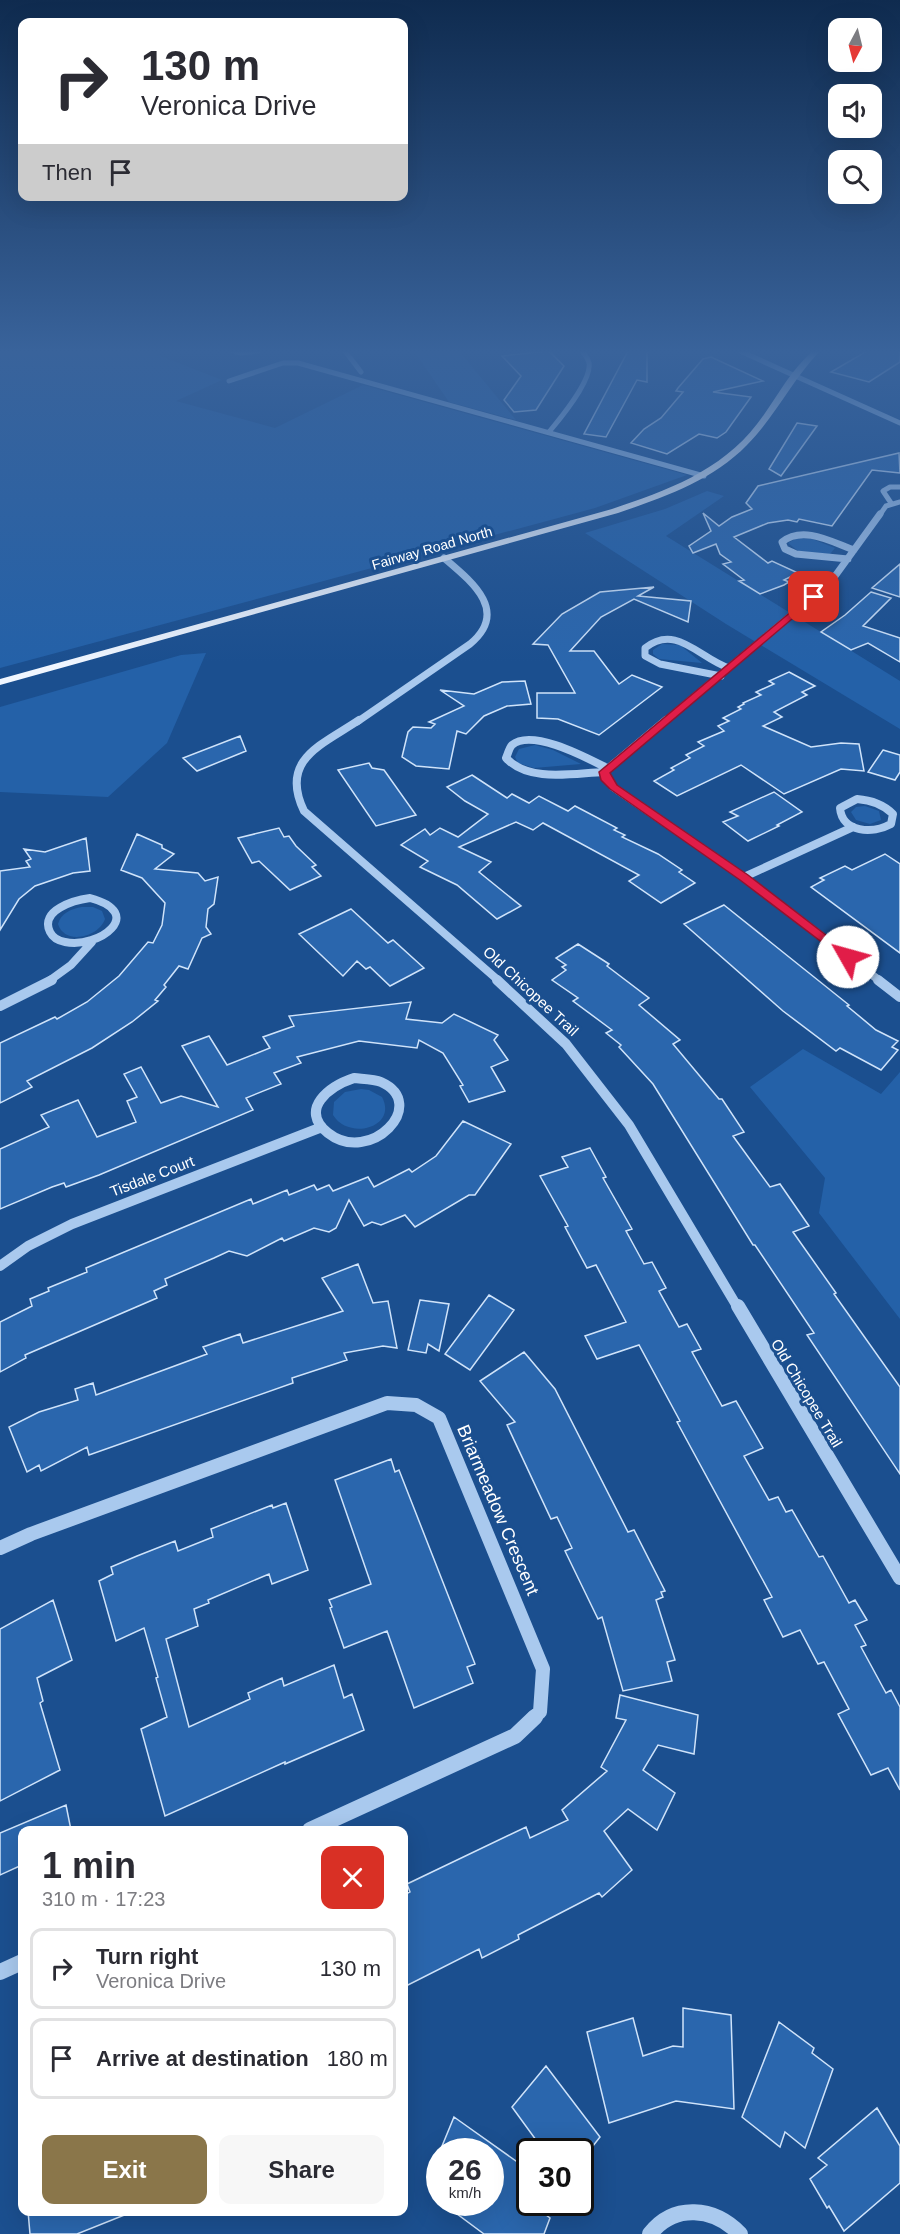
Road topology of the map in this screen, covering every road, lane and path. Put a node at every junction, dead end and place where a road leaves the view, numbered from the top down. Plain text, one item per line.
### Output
1 (631, 455) edge
2 (734, 455) edge
3 (704, 476) junction
4 (900, 487) edge
5 (900, 502) edge
6 (891, 503) junction
7 (854, 550) junction
8 (444, 558) junction
9 (848, 559) junction
10 (729, 669) junction
11 (721, 676) junction
12 (0, 682) edge
13 (606, 770) junction
14 (853, 827) junction
15 (744, 877) junction
16 (92, 942) junction
17 (900, 998) edge
18 (0, 1006) edge
19 (322, 1127) junction
20 (0, 1266) edge
21 (0, 1548) edge
22 (900, 1578) edge
23 (319, 1826) edge
24 (18, 1964) edge
25 (0, 1972) edge
26 (650, 2234) edge
27 (740, 2234) edge

1 - 3 street
2 - 3 main road, Fairway Road North
3 - 8 main road, Fairway Road North
4 - 6 street
5 - 6 street
6 - 7 street
7 - 9 street
7 - 9 street
8 - 12 main road, Fairway Road North
8 - 22 street, Old Chicopee Trail
9 - 10 street
10 - 11 street
10 - 11 street
11 - 13 street
13 - 13 street
13 - 15 street
14 - 14 street
14 - 15 street
15 - 17 street
16 - 16 street
16 - 18 street
19 - 19 street
19 - 20 street, Tisdale Court
21 - 23 street, Briarmeadow Crescent
24 - 25 street
26 - 27 street

